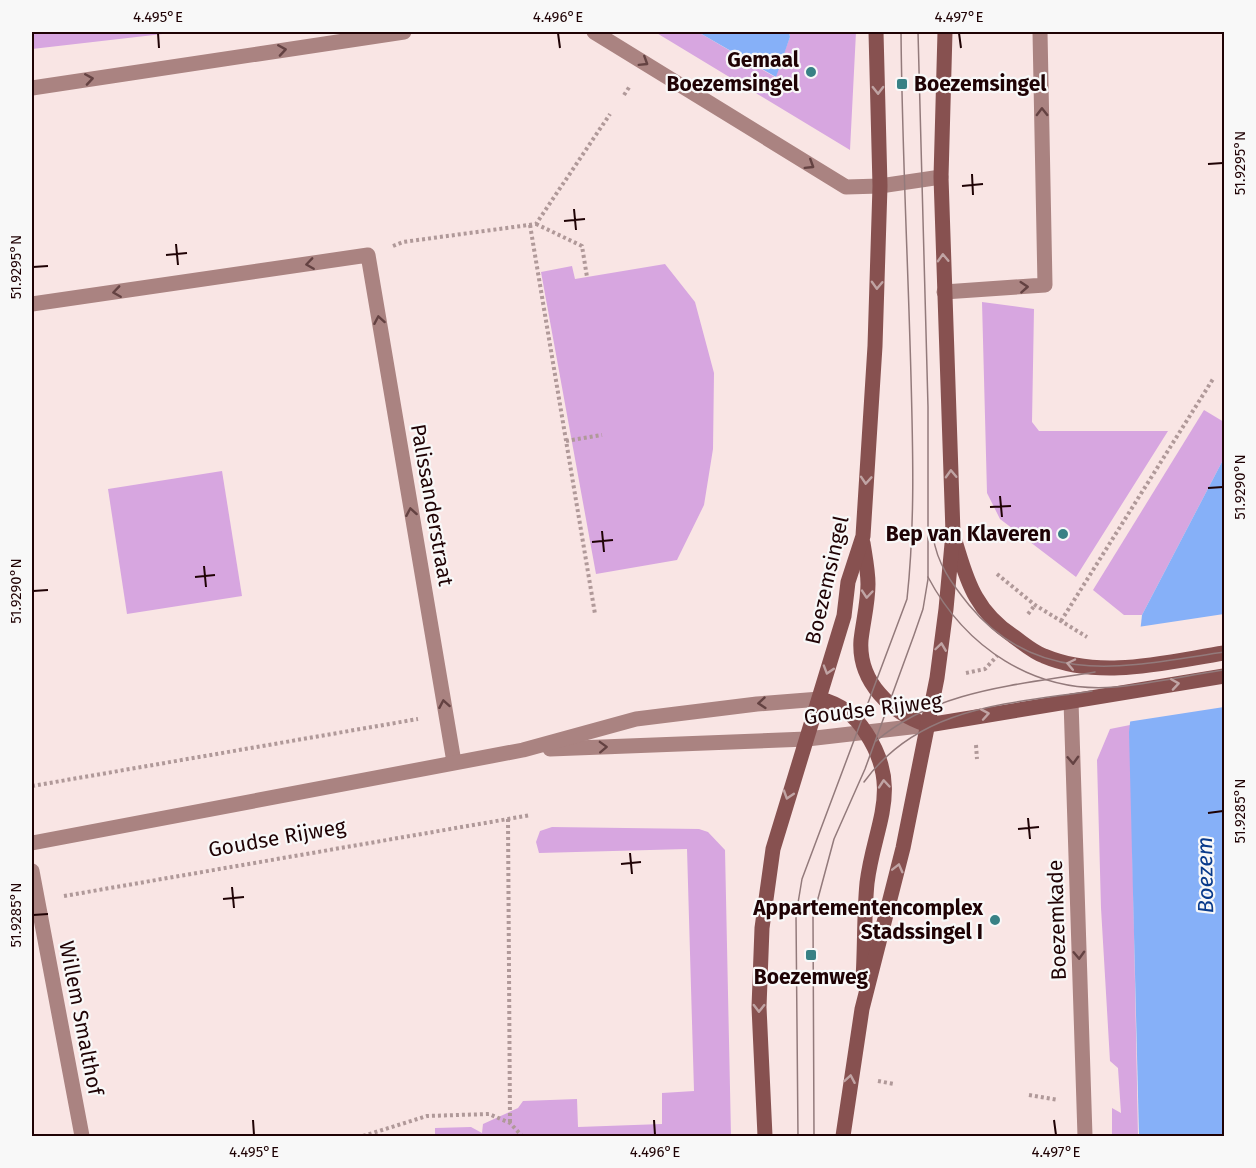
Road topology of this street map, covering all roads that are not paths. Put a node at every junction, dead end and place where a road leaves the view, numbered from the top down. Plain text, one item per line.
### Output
1 (404, 32) edge
2 (594, 32) edge
3 (876, 32) edge
4 (945, 32) edge
5 (1040, 32) edge
6 (32, 88) edge
7 (941, 177) junction
8 (880, 186) junction
9 (944, 292) junction
10 (32, 304) edge
11 (953, 533) junction
12 (862, 536) junction
13 (1224, 653) edge
14 (1224, 676) edge
15 (820, 699) junction
16 (1071, 701) junction
17 (928, 725) junction
18 (867, 734) junction
19 (807, 739) junction
20 (523, 750) junction
21 (454, 762) junction
22 (32, 843) edge
23 (32, 871) edge
24 (862, 1009) junction
25 (82, 1137) edge
26 (765, 1137) edge
27 (843, 1137) edge
28 (1084, 1137) edge

6 -> 1 street
2 -> 8 street
3 -> 8 main road, Boezemsingel
4 - 7 main road
9 -> 5 street
7 - 8 street
9 -> 7 main road
8 -> 12 main road, Boezemsingel
11 -> 9 main road
21 -> 10 street, Palissanderstraat
13 -> 11 main road
17 -> 11 main road
12 -> 15 main road, Boezemsingel
12 -> 17 main road
16 -> 14 main road, Goudse Rijweg
15 - 18 main road
15 - 19 main road, Boezemsingel
15 -> 20 street, Goudse Rijweg
17 -> 16 main road, Goudse Rijweg
16 -> 28 street, Boezemkade
17 - 18 street, Goudse Rijweg
24 -> 17 main road
18 - 19 street, Goudse Rijweg
24 -> 18 main road
20 -> 19 street, Goudse Rijweg
19 -> 26 main road
20 - 21 street, Goudse Rijweg
21 - 22 street, Goudse Rijweg
23 - 25 street, Willem Smalthof
27 -> 24 main road

